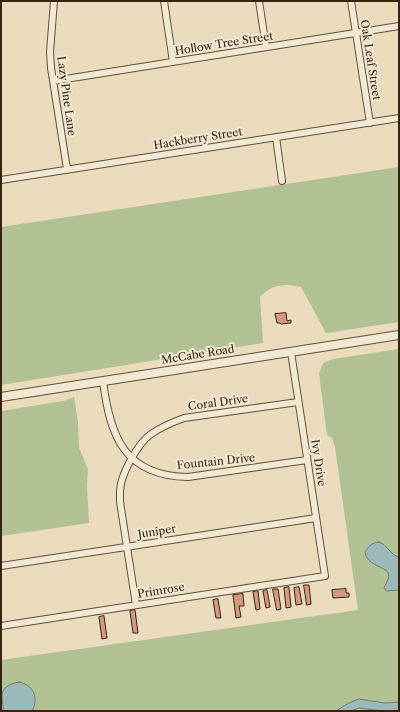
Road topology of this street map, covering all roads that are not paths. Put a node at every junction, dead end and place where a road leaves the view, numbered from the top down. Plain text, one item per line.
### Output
1 (54, 1) edge
2 (164, 1) edge
3 (259, 1) edge
4 (350, 1) edge
5 (399, 26) edge
6 (356, 33) junction
7 (266, 47) junction
8 (173, 62) junction
9 (53, 81) junction
10 (399, 118) edge
11 (370, 123) junction
12 (276, 137) junction
13 (67, 169) junction
14 (1, 180) edge
15 (282, 181) dead end
16 (399, 335) edge
17 (291, 352) junction
18 (103, 380) junction
19 (1, 397) edge
20 (298, 402) junction
21 (131, 458) junction
22 (307, 460) junction
23 (316, 518) junction
24 (128, 546) junction
25 (1, 566) edge
26 (325, 576) joint
27 (136, 605) junction
28 (1, 626) edge

1 - 9 street, Lazy Pine Lane
2 - 8 street
3 - 7 street
4 - 6 street, Oak Leaf Street
5 - 6 street, Hollow Tree Street
6 - 7 street, Hollow Tree Street
6 - 11 street, Oak Leaf Street
7 - 8 street, Hollow Tree Street
8 - 9 street, Hollow Tree Street
9 - 13 street, Lazy Pine Lane
10 - 11 street, Hackberry Street
11 - 12 street, Hackberry Street
12 - 13 street, Hackberry Street
12 - 15 street
13 - 14 street, Hackberry Street
16 - 17 street, McCabe Road
17 - 18 street, McCabe Road
17 - 20 street, Ivy Drive
18 - 19 street, McCabe Road
18 - 21 street
20 - 21 street, Coral Drive
20 - 22 street, Ivy Drive
21 - 22 street, Fountain Drive
21 - 24 street, Coral Drive
22 - 23 street, Ivy Drive
23 - 24 street, Juniper
23 - 26 street, Ivy Drive
24 - 25 street, Juniper
24 - 27 street, Coral Drive
26 - 27 street, Primrose
27 - 28 street, Primrose

